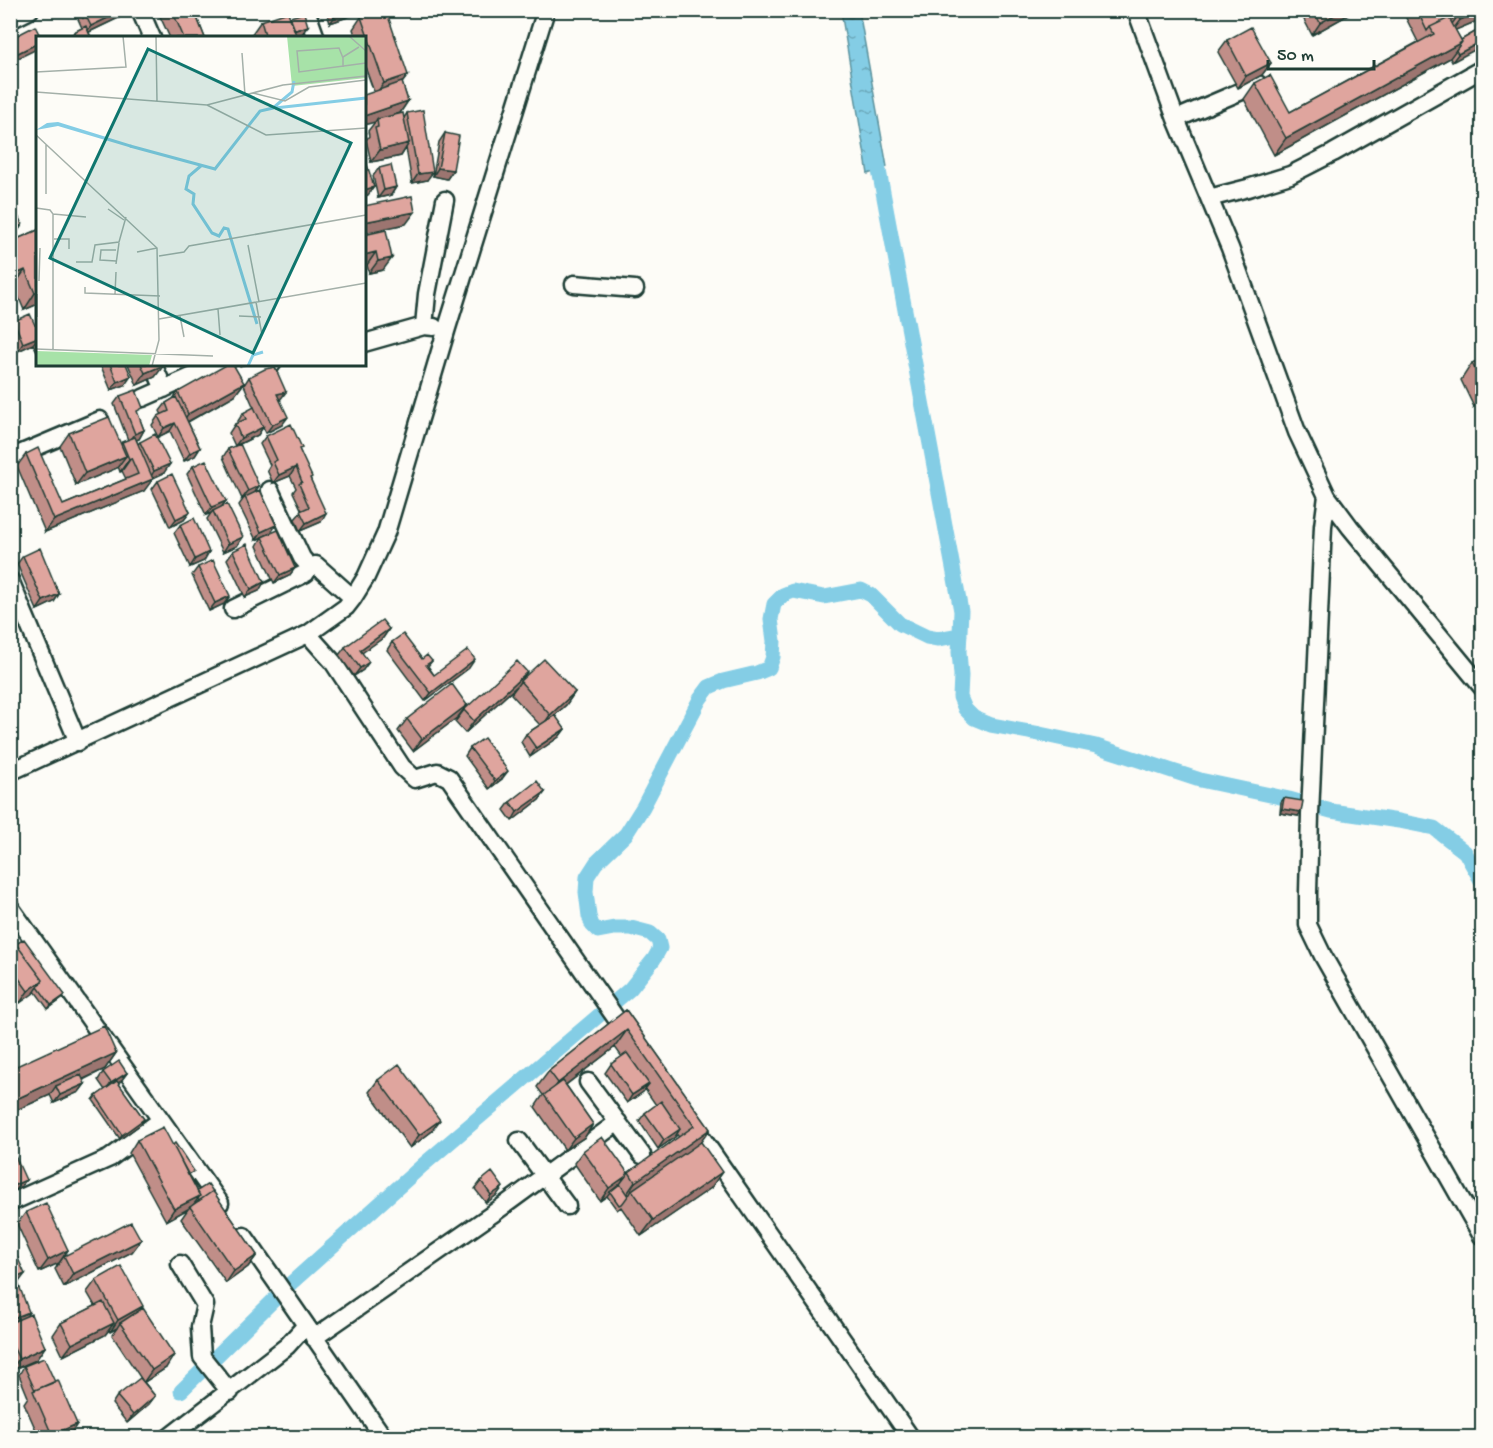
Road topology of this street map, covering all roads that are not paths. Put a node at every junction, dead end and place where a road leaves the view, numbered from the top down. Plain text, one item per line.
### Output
1 (30, 10) edge
2 (140, 10) edge
3 (306, 10) edge
4 (546, 10) edge
5 (1136, 10) edge
6 (10, 20) edge
7 (151, 36) edge
8 (315, 36) edge
9 (1482, 69) edge
10 (1258, 84) edge
11 (1176, 119) junction
12 (1209, 198) junction
13 (446, 200) dead end
14 (574, 284) dead end
15 (636, 289) dead end
16 (424, 326) junction
17 (447, 328) junction
18 (366, 342) edge
19 (154, 366) edge
20 (216, 366) edge
21 (231, 366) edge
22 (266, 366) edge
23 (164, 389) junction
24 (143, 398) dead end
25 (100, 420) edge
26 (10, 458) edge
27 (270, 490) dead end
28 (1327, 496) junction
29 (309, 566) junction
30 (10, 580) edge
31 (353, 598) junction
32 (233, 609) dead end
33 (308, 634) junction
34 (1482, 687) edge
35 (78, 742) junction
36 (10, 772) edge
37 (12, 914) edge
38 (639, 1050) edge
39 (588, 1082) dead end
40 (678, 1104) edge
41 (161, 1120) junction
42 (618, 1122) junction
43 (519, 1141) dead end
44 (642, 1155) dead end
45 (544, 1176) junction
46 (12, 1202) dead end
47 (567, 1206) dead end
48 (1482, 1236) edge
49 (180, 1264) dead end
50 (310, 1332) junction
51 (230, 1392) junction
52 (168, 1437) edge
53 (384, 1437) edge
54 (911, 1437) edge

1 - 6 street
2 - 7 street
3 - 8 street
4 - 17 street
5 - 11 street
9 - 12 street
10 - 11 street
11 - 12 street
12 - 28 street
13 - 16 street
14 - 15 street
16 - 17 street
16 - 18 street
17 - 31 street
19 - 23 street
20 - 23 street
21 - 22 street
23 - 24 street
25 - 26 street
27 - 29 street
28 - 34 street
28 - 48 street
29 - 31 street
29 - 32 street
30 - 35 street
31 - 33 street
33 - 35 street
33 - 38 street
35 - 36 street
37 - 41 street
39 - 42 street
40 - 54 street
41 - 46 street
41 - 50 street
42 - 44 street
42 - 45 street
43 - 45 street
45 - 47 street
45 - 50 street
49 - 51 street
50 - 51 street
50 - 53 street
51 - 52 street

